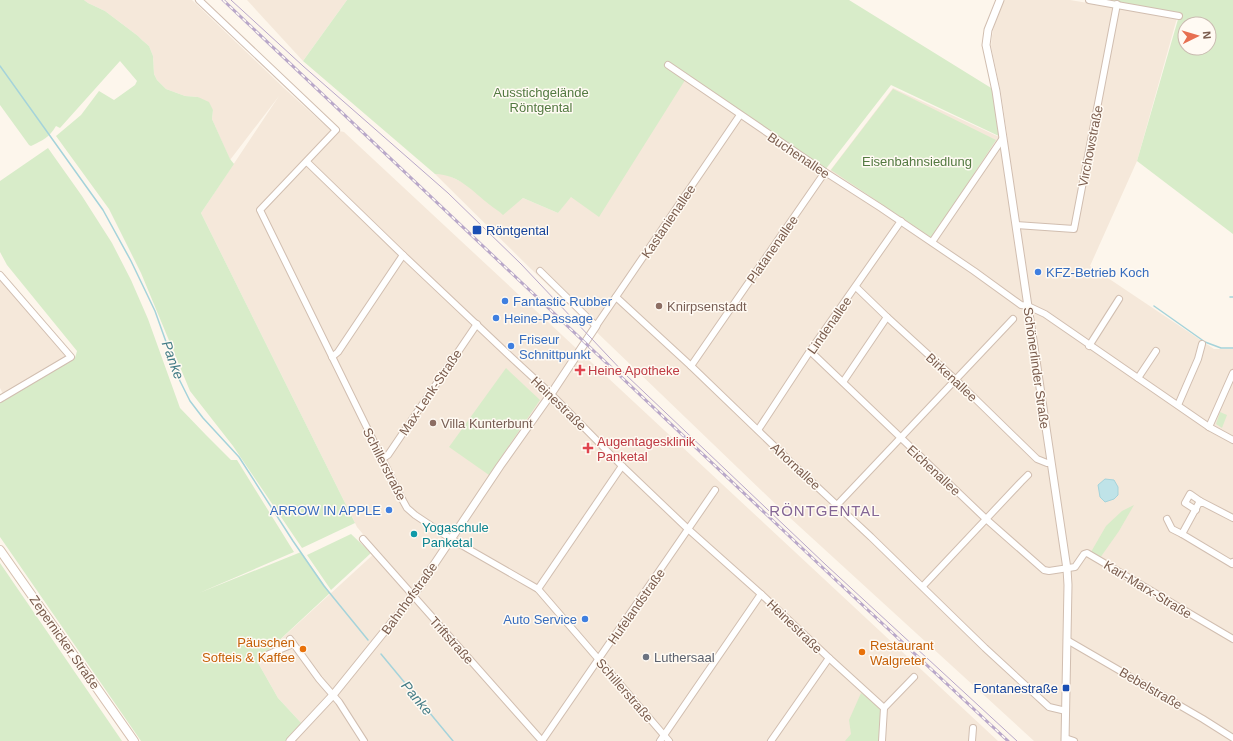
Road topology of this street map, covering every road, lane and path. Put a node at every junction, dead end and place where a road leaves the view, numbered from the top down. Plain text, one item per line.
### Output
1 (199, 0) edge
2 (1000, 0) edge
3 (1089, 0) edge
4 (1117, 4) junction
5 (1179, 16) dead end
6 (668, 65) dead end
7 (740, 115) junction
8 (1002, 138) junction
9 (307, 162) junction
10 (825, 172) junction
11 (901, 221) junction
12 (1016, 225) junction
13 (932, 242) junction
14 (403, 255) junction
15 (540, 270) dead end
16 (0, 275) edge
17 (856, 287) junction
18 (616, 297) junction
19 (1119, 299) dead end
20 (1028, 306) junction
21 (887, 317) junction
22 (1013, 319) dead end
23 (477, 324) junction
24 (596, 326) junction
25 (1202, 344) dead end
26 (1089, 346) junction
27 (810, 351) junction
28 (1156, 351) dead end
29 (332, 357) junction
30 (691, 366) junction
31 (1233, 373) edge
32 (1138, 378) junction
33 (956, 380) junction
34 (842, 382) junction
35 (551, 394) junction
36 (0, 397) edge
37 (1178, 405) junction
38 (1210, 426) junction
39 (758, 430) junction
40 (901, 438) junction
41 (1233, 440) edge
42 (382, 459) junction
43 (1051, 463) junction
44 (622, 466) junction
45 (1028, 475) dead end
46 (715, 490) dead end
47 (1200, 501) junction
48 (838, 505) junction
49 (1196, 510) junction
50 (1233, 518) edge
51 (986, 519) junction
52 (1167, 519) dead end
53 (688, 529) junction
54 (1182, 534) junction
55 (363, 539) dead end
56 (451, 539) junction
57 (0, 550) edge
58 (1233, 562) edge
59 (1067, 569) junction
60 (923, 586) junction
61 (538, 589) junction
62 (762, 594) junction
63 (413, 596) junction
64 (1233, 639) edge
65 (1067, 640) junction
66 (269, 654) dead end
67 (829, 658) junction
68 (598, 660) junction
69 (914, 677) dead end
70 (333, 695) junction
71 (884, 708) junction
72 (1066, 711) junction
73 (973, 728) dead end
74 (664, 735) junction
75 (132, 738) edge
76 (1233, 738) edge
77 (1065, 739) edge
78 (773, 740) edge
79 (290, 741) edge
80 (364, 741) edge
81 (542, 741) edge
82 (660, 741) edge
83 (669, 741) edge
84 (882, 741) edge
85 (972, 741) edge
86 (1074, 741) edge

1 - 9 street
2 - 8 street, Schönerlinder Straße
3 - 4 street
4 - 5 street
4 - 12 street, Virchowstraße
6 - 7 street, Buchenallee
7 - 10 street, Buchenallee
7 - 18 street, Kastanienallee
8 - 12 street, Schönerlinder Straße
8 - 13 street
9 - 14 street, Heinestraße
9 - 29 street, Schillerstraße
10 - 11 street, Buchenallee
10 - 30 street, Platanenallee
11 - 13 street, Buchenallee
11 - 17 street, Lindenallee
12 - 20 street, Schönerlinder Straße
13 - 20 street, Buchenallee
14 - 23 street, Heinestraße
14 - 29 street
15 - 24 street
16 - 36 street
17 - 21 street, Birkenallee
17 - 27 street, Lindenallee
18 - 24 street, Kastanienallee
18 - 30 street, Ahornallee
19 - 26 street
20 - 26 street, Buchenallee
20 - 43 street, Schönerlinder Straße
21 - 33 street, Birkenallee
21 - 34 street
22 - 33 street
23 - 35 street, Heinestraße
23 - 42 street, Max-Lenk-Straße
24 - 35 street, Bahnhofstraße
25 - 37 street
26 - 32 street, Buchenallee
27 - 34 street, Eichenallee
27 - 39 street, Lindenallee
28 - 32 street
29 - 42 street, Schillerstraße
30 - 39 street, Ahornallee
31 - 38 street
32 - 37 street, Buchenallee
33 - 40 street
33 - 43 street, Birkenallee
34 - 40 street, Eichenallee
35 - 44 street, Heinestraße
35 - 56 street, Bahnhofstraße
37 - 38 street, Buchenallee
38 - 41 street, Buchenallee
39 - 48 street, Ahornallee
40 - 48 street
40 - 51 street, Eichenallee
42 - 56 street, Schillerstraße
43 - 59 street, Schönerlinder Straße
44 - 53 street, Heinestraße
44 - 61 street
45 - 51 street
46 - 53 street, Hufelandstraße
47 - 49 street
47 - 49 street
47 - 50 street
48 - 60 street, Ahornallee
49 - 54 street
51 - 59 street, Eichenallee
51 - 60 street
52 - 54 street
53 - 62 street, Heinestraße
53 - 68 street, Hufelandstraße
54 - 58 street
55 - 63 street, Triftstraße
56 - 61 street, Schillerstraße
56 - 63 street, Bahnhofstraße
57 - 75 main road, Zepernicker Straße
59 - 64 street, Karl-Marx-Straße
59 - 65 street, Schönerlinder Straße
60 - 72 street, Ahornallee
61 - 68 street, Schillerstraße
62 - 67 street, Heinestraße
62 - 74 street
63 - 70 street, Bahnhofstraße
63 - 81 street, Triftstraße
65 - 72 street, Schönerlinder Straße
65 - 76 street, Bebelstraße
66 - 70 street
67 - 71 street, Heinestraße
67 - 78 street
68 - 74 street, Schillerstraße
68 - 81 street, Hufelandstraße
69 - 71 street
70 - 79 street, Bahnhofstraße
70 - 80 street
71 - 84 street
72 - 77 street, Schönerlinder Straße
73 - 85 street
74 - 82 street
74 - 83 street, Schillerstraße
77 - 86 street

